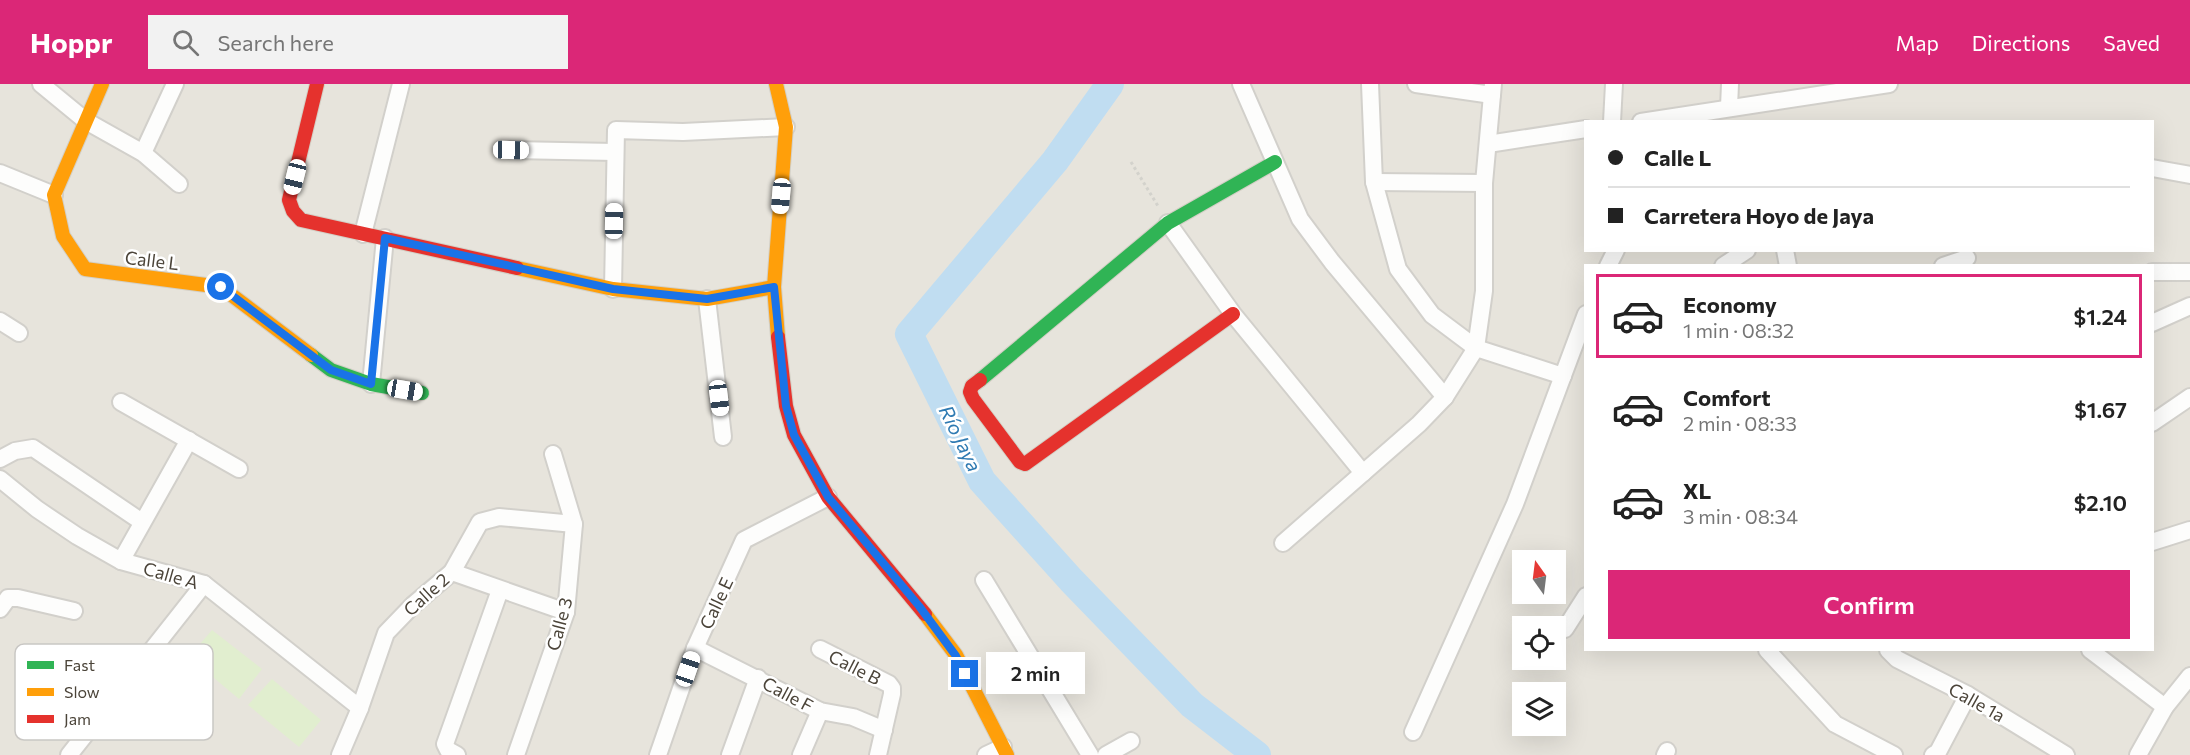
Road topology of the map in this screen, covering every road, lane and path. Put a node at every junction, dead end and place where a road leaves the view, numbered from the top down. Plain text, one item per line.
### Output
1 (41, 84) edge
2 (102, 84) edge
3 (175, 84) edge
4 (317, 84) edge
5 (401, 84) edge
6 (776, 84) edge
7 (1241, 84) edge
8 (1370, 84) edge
9 (1416, 84) edge
10 (1614, 84) edge
11 (1730, 84) edge
12 (1889, 84) edge
13 (1841, 88) edge
14 (1492, 90) edge
15 (1729, 107) junction
16 (1676, 119) edge
17 (1611, 120) edge
18 (86, 121) junction
19 (786, 127) junction
20 (1584, 129) edge
21 (1488, 144) junction
22 (511, 150) dead end
23 (615, 152) junction
24 (143, 153) junction
25 (1131, 162) dead end
26 (1275, 162) junction
27 (2154, 168) edge
28 (0, 173) edge
29 (2190, 175) edge
30 (1374, 182) junction
31 (1484, 183) junction
32 (179, 184) dead end
33 (54, 195) junction
34 (1168, 223) junction
35 (363, 234) junction
36 (385, 238) junction
37 (1744, 252) edge
38 (1968, 258) edge
39 (1726, 264) edge
40 (1949, 264) edge
41 (2154, 272) edge
42 (2190, 272) edge
43 (774, 287) junction
44 (613, 289) junction
45 (707, 299) junction
46 (2190, 306) edge
47 (1233, 314) junction
48 (1584, 319) edge
49 (0, 321) edge
50 (2154, 322) edge
51 (19, 333) dead end
52 (1476, 348) junction
53 (1563, 376) junction
54 (371, 384) junction
55 (422, 393) dead end
56 (1445, 397) junction
57 (2190, 397) edge
58 (121, 402) dead end
59 (2154, 422) edge
60 (723, 437) dead end
61 (189, 440) junction
62 (553, 454) dead end
63 (0, 459) edge
64 (239, 469) dead end
65 (1363, 473) junction
66 (0, 479) edge
67 (828, 497) junction
68 (142, 522) junction
69 (574, 524) junction
70 (2190, 530) edge
71 (2154, 541) edge
72 (1283, 543) dead end
73 (121, 561) junction
74 (452, 572) junction
75 (984, 580) dead end
76 (204, 584) junction
77 (500, 590) junction
78 (1584, 599) edge
79 (0, 609) edge
80 (74, 611) dead end
81 (566, 612) junction
82 (1566, 627) edge
83 (157, 644) edge
84 (695, 648) junction
85 (819, 649) dead end
86 (1768, 651) edge
87 (1889, 651) edge
88 (2091, 651) edge
89 (2190, 676) edge
90 (758, 678) junction
91 (1968, 695) junction
92 (2165, 707) junction
93 (360, 708) junction
94 (820, 711) junction
95 (884, 730) junction
96 (1413, 732) dead end
97 (81, 740) edge
98 (1131, 741) dead end
99 (1005, 751) edge
100 (69, 755) edge
101 (340, 755) edge
102 (457, 755) edge
103 (516, 755) edge
104 (658, 755) edge
105 (730, 755) edge
106 (801, 755) edge
107 (878, 755) edge
108 (986, 755) edge
109 (1090, 755) edge
110 (1106, 755) edge
111 (1894, 755) edge
112 (1933, 755) edge
113 (2066, 755) edge
114 (2138, 755) edge

1 - 18 street
2 - 18 street
3 - 24 street
4 - 35 street
5 - 35 street
6 - 19 street
7 - 26 street
8 - 30 street
9 - 14 street
10 - 17 street
11 - 15 street
12 - 13 street
13 - 15 street
14 - 21 street
15 - 16 street
18 - 24 street
18 - 33 street
19 - 23 street
19 - 43 street
20 - 21 street
21 - 31 street
22 - 23 street
23 - 44 street
24 - 32 street
25 - 34 path
26 - 34 street
26 - 56 street
27 - 29 street
28 - 33 street
30 - 31 street
30 - 52 street
31 - 52 street
33 - 54 street, Calle L
34 - 47 street
34 - 47 street
35 - 36 street
36 - 44 street
36 - 54 street
37 - 39 street
38 - 40 street
41 - 42 street
43 - 45 street
43 - 67 street
44 - 45 street
45 - 60 street
46 - 50 street
47 - 65 street
48 - 53 street
49 - 51 street
52 - 53 street
52 - 56 street
53 - 96 street
54 - 55 street, Calle L
56 - 65 street
57 - 59 street
58 - 61 street
61 - 64 street
61 - 68 street
62 - 69 street, Calle 3
63 - 68 street
65 - 72 street
66 - 73 street, Calle A
67 - 84 street, Calle E
67 - 99 street
68 - 73 street
69 - 74 street, Calle 2
69 - 81 street, Calle 3
70 - 71 street
73 - 76 street, Calle A
74 - 77 street
74 - 93 street, Calle 2
75 - 109 street
76 - 83 street
76 - 93 street, Calle A
77 - 81 street
77 - 102 street
78 - 82 street
79 - 80 street
81 - 103 street, Calle 3
84 - 90 street, Calle F
84 - 104 street, Calle E
85 - 95 street, Calle B
86 - 111 street
87 - 91 street, Calle 1a
88 - 92 street
89 - 92 street
90 - 94 street, Calle F
90 - 105 street
91 - 112 street
91 - 113 street, Calle 1a
92 - 114 street
93 - 101 street, Calle 2
94 - 95 street, Calle F
94 - 106 street
95 - 107 street, Calle B
97 - 100 street
98 - 110 street
99 - 108 street

